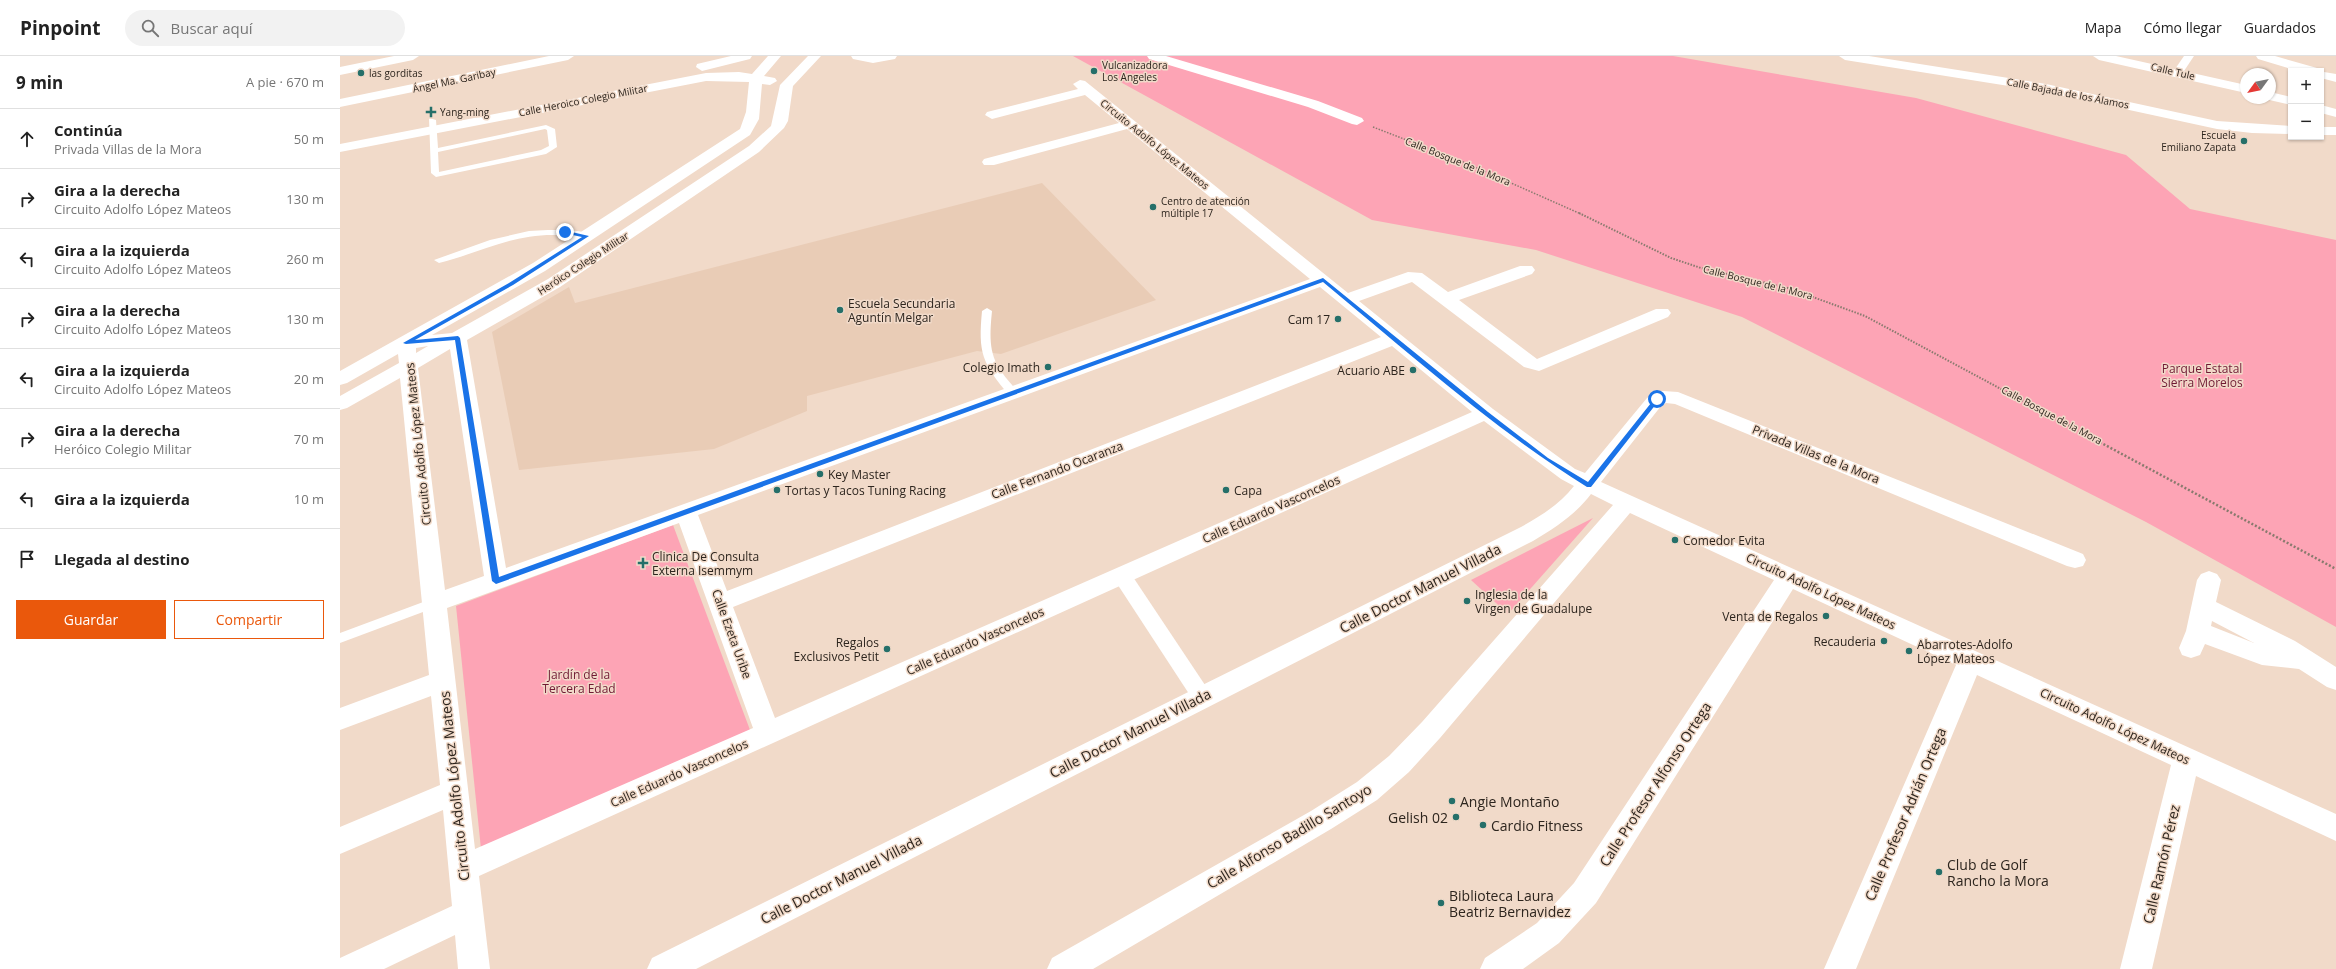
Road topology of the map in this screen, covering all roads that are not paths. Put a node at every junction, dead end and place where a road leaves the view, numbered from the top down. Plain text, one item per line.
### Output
1 (413, 56) edge
2 (568, 56) edge
3 (746, 56) edge
4 (775, 56) edge
5 (815, 56) edge
6 (857, 56) edge
7 (891, 56) edge
8 (1153, 56) edge
9 (1845, 56) edge
10 (2099, 56) edge
11 (2189, 56) edge
12 (2262, 56) edge
13 (2302, 68) edge
14 (340, 70) edge
15 (2178, 72) junction
16 (2324, 75) edge
17 (2336, 78) edge
18 (757, 79) junction
19 (787, 85) junction
20 (2240, 88) edge
21 (591, 94) junction
22 (2276, 97) edge
23 (2288, 100) edge
24 (340, 103) edge
25 (2324, 110) edge
26 (2336, 113) edge
27 (992, 115) dead end
28 (1357, 121) road end
29 (1131, 124) junction
30 (432, 125) junction
31 (2288, 130) edge
32 (2324, 131) edge
33 (2336, 131) edge
34 (340, 138) edge
35 (340, 148) edge
36 (433, 151) junction
37 (990, 162) dead end
38 (587, 236) junction
39 (439, 260) dead end
40 (1526, 270) dead end
41 (1323, 280) junction
42 (1347, 299) junction
43 (1446, 299) junction
44 (987, 311) dead end
45 (1662, 313) dead end
46 (458, 338) junction
47 (1395, 338) junction
48 (406, 343) junction
49 (410, 365) junction
50 (340, 379) edge
51 (1013, 393) junction
52 (340, 404) edge
53 (1486, 414) junction
54 (1589, 485) junction
55 (1628, 503) junction
56 (686, 512) junction
57 (2076, 560) dead end
58 (1122, 576) junction
59 (1790, 576) junction
60 (2209, 580) dead end
61 (496, 581) junction
62 (720, 603) junction
63 (434, 604) junction
64 (2204, 607) junction
65 (340, 638) edge
66 (2302, 659) junction
67 (1971, 660) junction
68 (2336, 680) edge
69 (442, 681) junction
70 (1202, 697) junction
71 (340, 719) edge
72 (768, 733) junction
73 (2186, 759) junction
74 (454, 792) junction
75 (2336, 828) edge
76 (340, 841) edge
77 (463, 868) junction
78 (468, 914) junction
79 (350, 969) edge
80 (474, 969) edge
81 (663, 969) edge
82 (1063, 969) edge
83 (1496, 969) edge
84 (1840, 969) edge
85 (2136, 969) edge

1 - 14 street
2 - 24 street, Ángel Ma. Garibay
3 - 21 street, Calle Heroico Colegio Militar
4 - 18 street
5 - 19 street
6 - 7 street
8 - 28 street
9 - 31 street, Calle Bajada de los Álamos
10 - 15 street, Calle Tule
11 - 15 street
12 - 13 street
15 - 20 street, Calle Tule
16 - 17 street
18 - 19 street, Calle Heroico Colegio Militar
18 - 21 street, Calle Heroico Colegio Militar
18 - 38 street, Heróico Colegio Militar
19 - 46 street, Heróico Colegio Militar
21 - 30 street, Calle Heroico Colegio Militar
22 - 23 street
25 - 26 street
27 - 29 street, Circuito Adolfo López Mateos
29 - 37 street
29 - 41 street, Circuito Adolfo López Mateos
30 - 34 street, Calle Heroico Colegio Militar
30 - 35 street, Calle Heroico Colegio Militar
30 - 36 lane
32 - 33 street
36 - 36 lane
38 - 39 lane
38 - 48 street, Heróico Colegio Militar
40 - 43 street
41 - 42 street, Circuito Adolfo López Mateos
41 - 51 street
42 - 43 street
42 - 47 street, Circuito Adolfo López Mateos
43 - 45 street
44 - 51 lane
46 - 48 street
46 - 49 street, Heróico Colegio Militar
46 - 61 street
47 - 53 street, Circuito Adolfo López Mateos
47 - 62 street, Calle Fernando Ocaranza
48 - 49 street, Circuito Adolfo López Mateos
48 - 50 street, Heróico Colegio Militar
49 - 52 street, Heróico Colegio Militar
49 - 63 street, Circuito Adolfo López Mateos
51 - 56 street
53 - 54 street, Circuito Adolfo López Mateos
53 - 58 street, Calle Eduardo Vasconcelos
54 - 55 street, Circuito Adolfo López Mateos
54 - 57 street, Privada Villas de la Mora
54 - 70 street, Calle Doctor Manuel Villada
55 - 59 street, Circuito Adolfo López Mateos
55 - 82 street, Calle Alfonso Badillo Santoyo
56 - 61 street
56 - 62 street, Calle Ezeta Uribe
58 - 70 street
58 - 72 street, Calle Eduardo Vasconcelos
59 - 67 street, Circuito Adolfo López Mateos
59 - 83 street, Calle Profesor Alfonso Ortega
60 - 64 street
61 - 63 street
62 - 72 street, Calle Ezeta Uribe
63 - 65 lane
63 - 69 street, Circuito Adolfo López Mateos
64 - 66 street
64 - 66 street
66 - 68 street
67 - 73 street, Circuito Adolfo López Mateos
67 - 84 street, Calle Profesor Adrián Ortega
69 - 71 street
69 - 74 street, Circuito Adolfo López Mateos
70 - 81 street, Calle Doctor Manuel Villada
72 - 77 street, Calle Eduardo Vasconcelos
73 - 75 street, Circuito Adolfo López Mateos
73 - 85 street, Calle Ramón Pérez
74 - 76 street
74 - 77 street, Circuito Adolfo López Mateos
77 - 78 street, Circuito Adolfo López Mateos
78 - 79 street
78 - 80 street, Circuito Adolfo López Mateos

